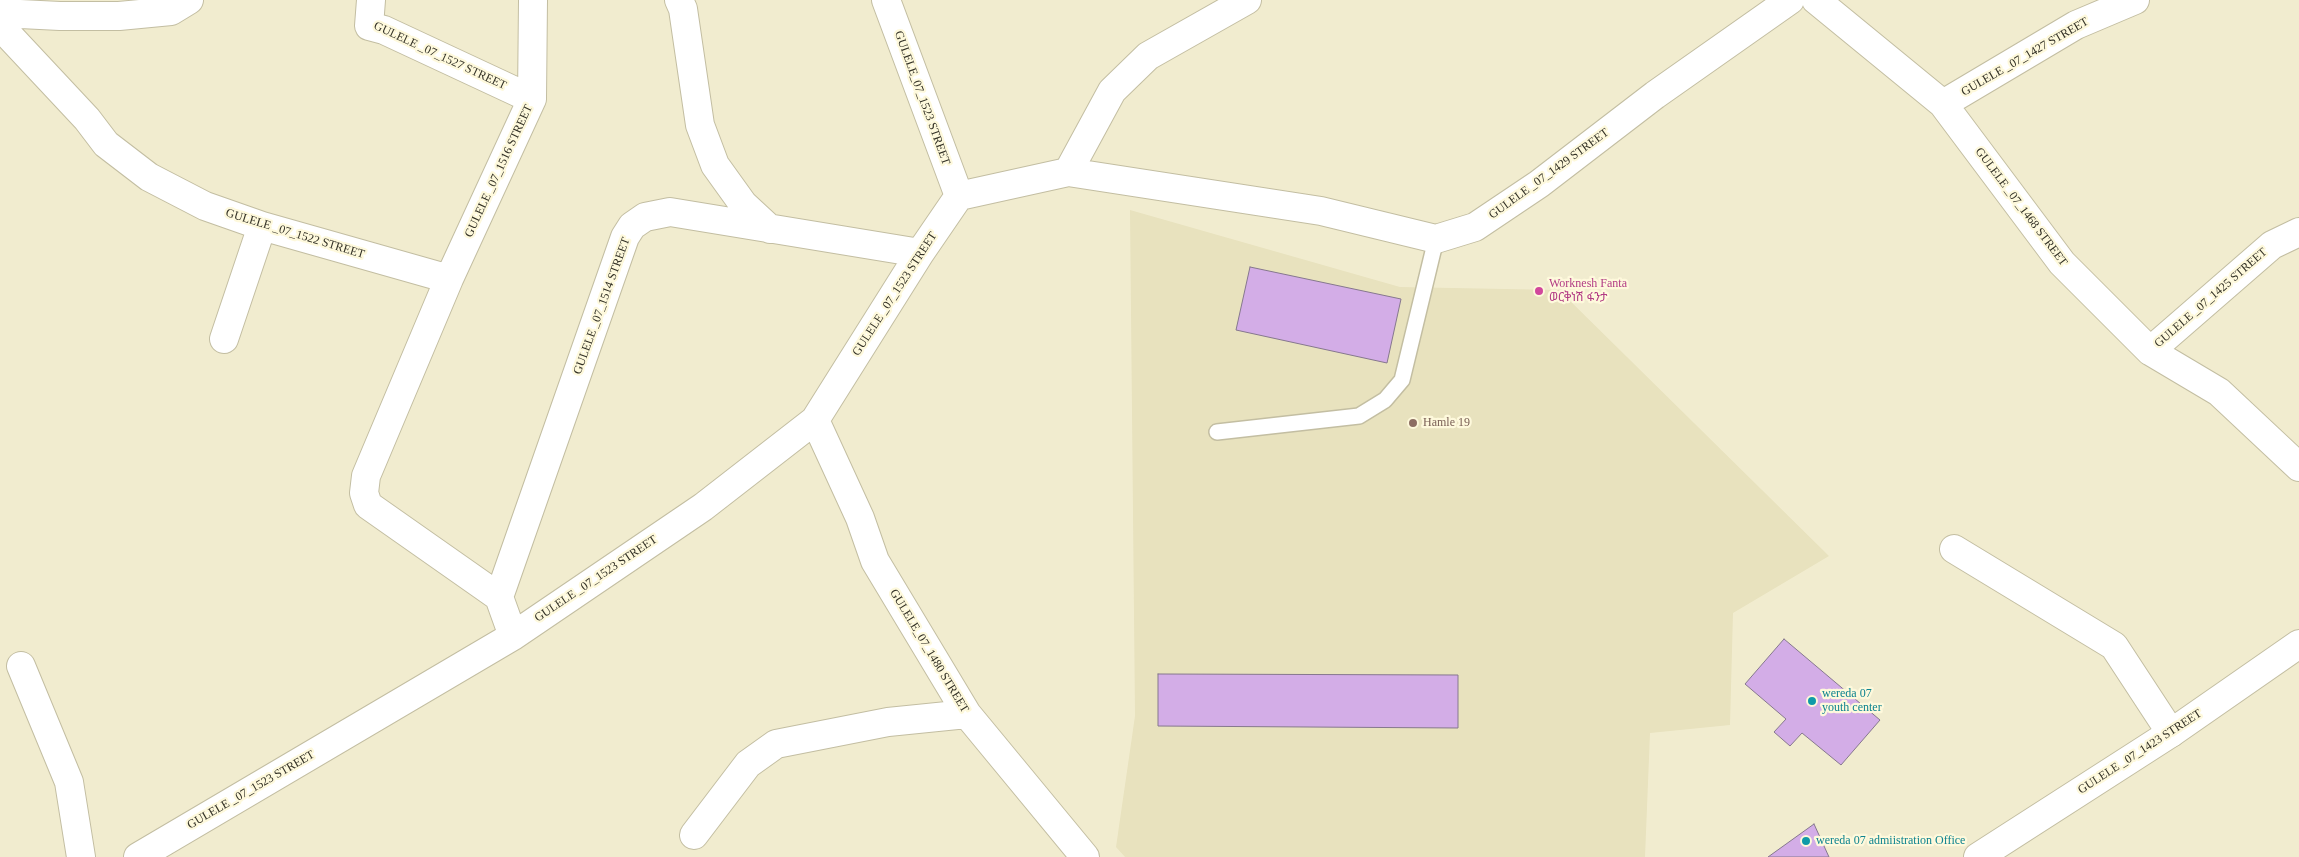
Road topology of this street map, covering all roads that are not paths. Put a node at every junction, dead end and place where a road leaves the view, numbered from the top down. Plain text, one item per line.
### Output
1 (189, 0) edge
2 (371, 0) edge
3 (533, 0) edge
4 (679, 0) edge
5 (886, 0) edge
6 (1247, 0) edge
7 (1790, 0) edge
8 (1816, 0) edge
9 (2135, 0) edge
10 (0, 12) edge
11 (0, 26) edge
12 (532, 99) junction
13 (1944, 104) junction
14 (1068, 172) junction
15 (959, 196) junction
16 (262, 226) junction
17 (770, 229) junction
18 (2299, 232) edge
19 (1436, 239) junction
20 (920, 253) junction
21 (449, 279) junction
22 (224, 339) dead end
23 (2150, 351) junction
24 (816, 420) junction
25 (1217, 432) dead end
26 (2299, 467) edge
27 (1954, 549) dead end
28 (499, 597) junction
29 (513, 636) junction
30 (2299, 644) edge
31 (21, 666) dead end
32 (967, 714) junction
33 (2171, 733) junction
34 (694, 835) dead end
35 (81, 857) edge
36 (138, 857) edge
37 (1085, 857) edge
38 (1978, 857) edge

1 - 10 street
2 - 12 street, GULELE _07_1527 STREET
3 - 12 street, GULELE _07_1516 STREET
4 - 17 street
5 - 15 street, GULELE_07_1523 STREET
6 - 14 street
7 - 19 street, GULELE _07_1429 STREET
8 - 13 street, GULELE _07_1468 STREET
9 - 13 street, GULELE _07_1427 STREET
11 - 16 street, GULELE _07_1522 STREET
12 - 21 street, GULELE _07_1516 STREET
13 - 23 street, GULELE _07_1468 STREET
14 - 15 street
14 - 19 street
15 - 20 street, GULELE _07_1523 STREET
16 - 21 street, GULELE _07_1522 STREET
16 - 22 street
17 - 20 street, GULELE _07_1514 STREET
17 - 28 street, GULELE _07_1514 STREET
18 - 23 street, GULELE _07_1425 STREET
19 - 25 lane
20 - 24 street, GULELE _07_1523 STREET
21 - 28 street, GULELE _07_1516 STREET
23 - 26 street, GULELE _07_1468 STREET
24 - 29 street, GULELE _07_1523 STREET
24 - 32 street, GULELE_07_1480 STREET
27 - 33 street
28 - 29 street
29 - 36 street, GULELE _07_1523 STREET
30 - 33 street, GULELE _07_1423 STREET
31 - 35 street
32 - 34 street
32 - 37 street, GULELE_07_1480 STREET
33 - 38 street, GULELE _07_1423 STREET

